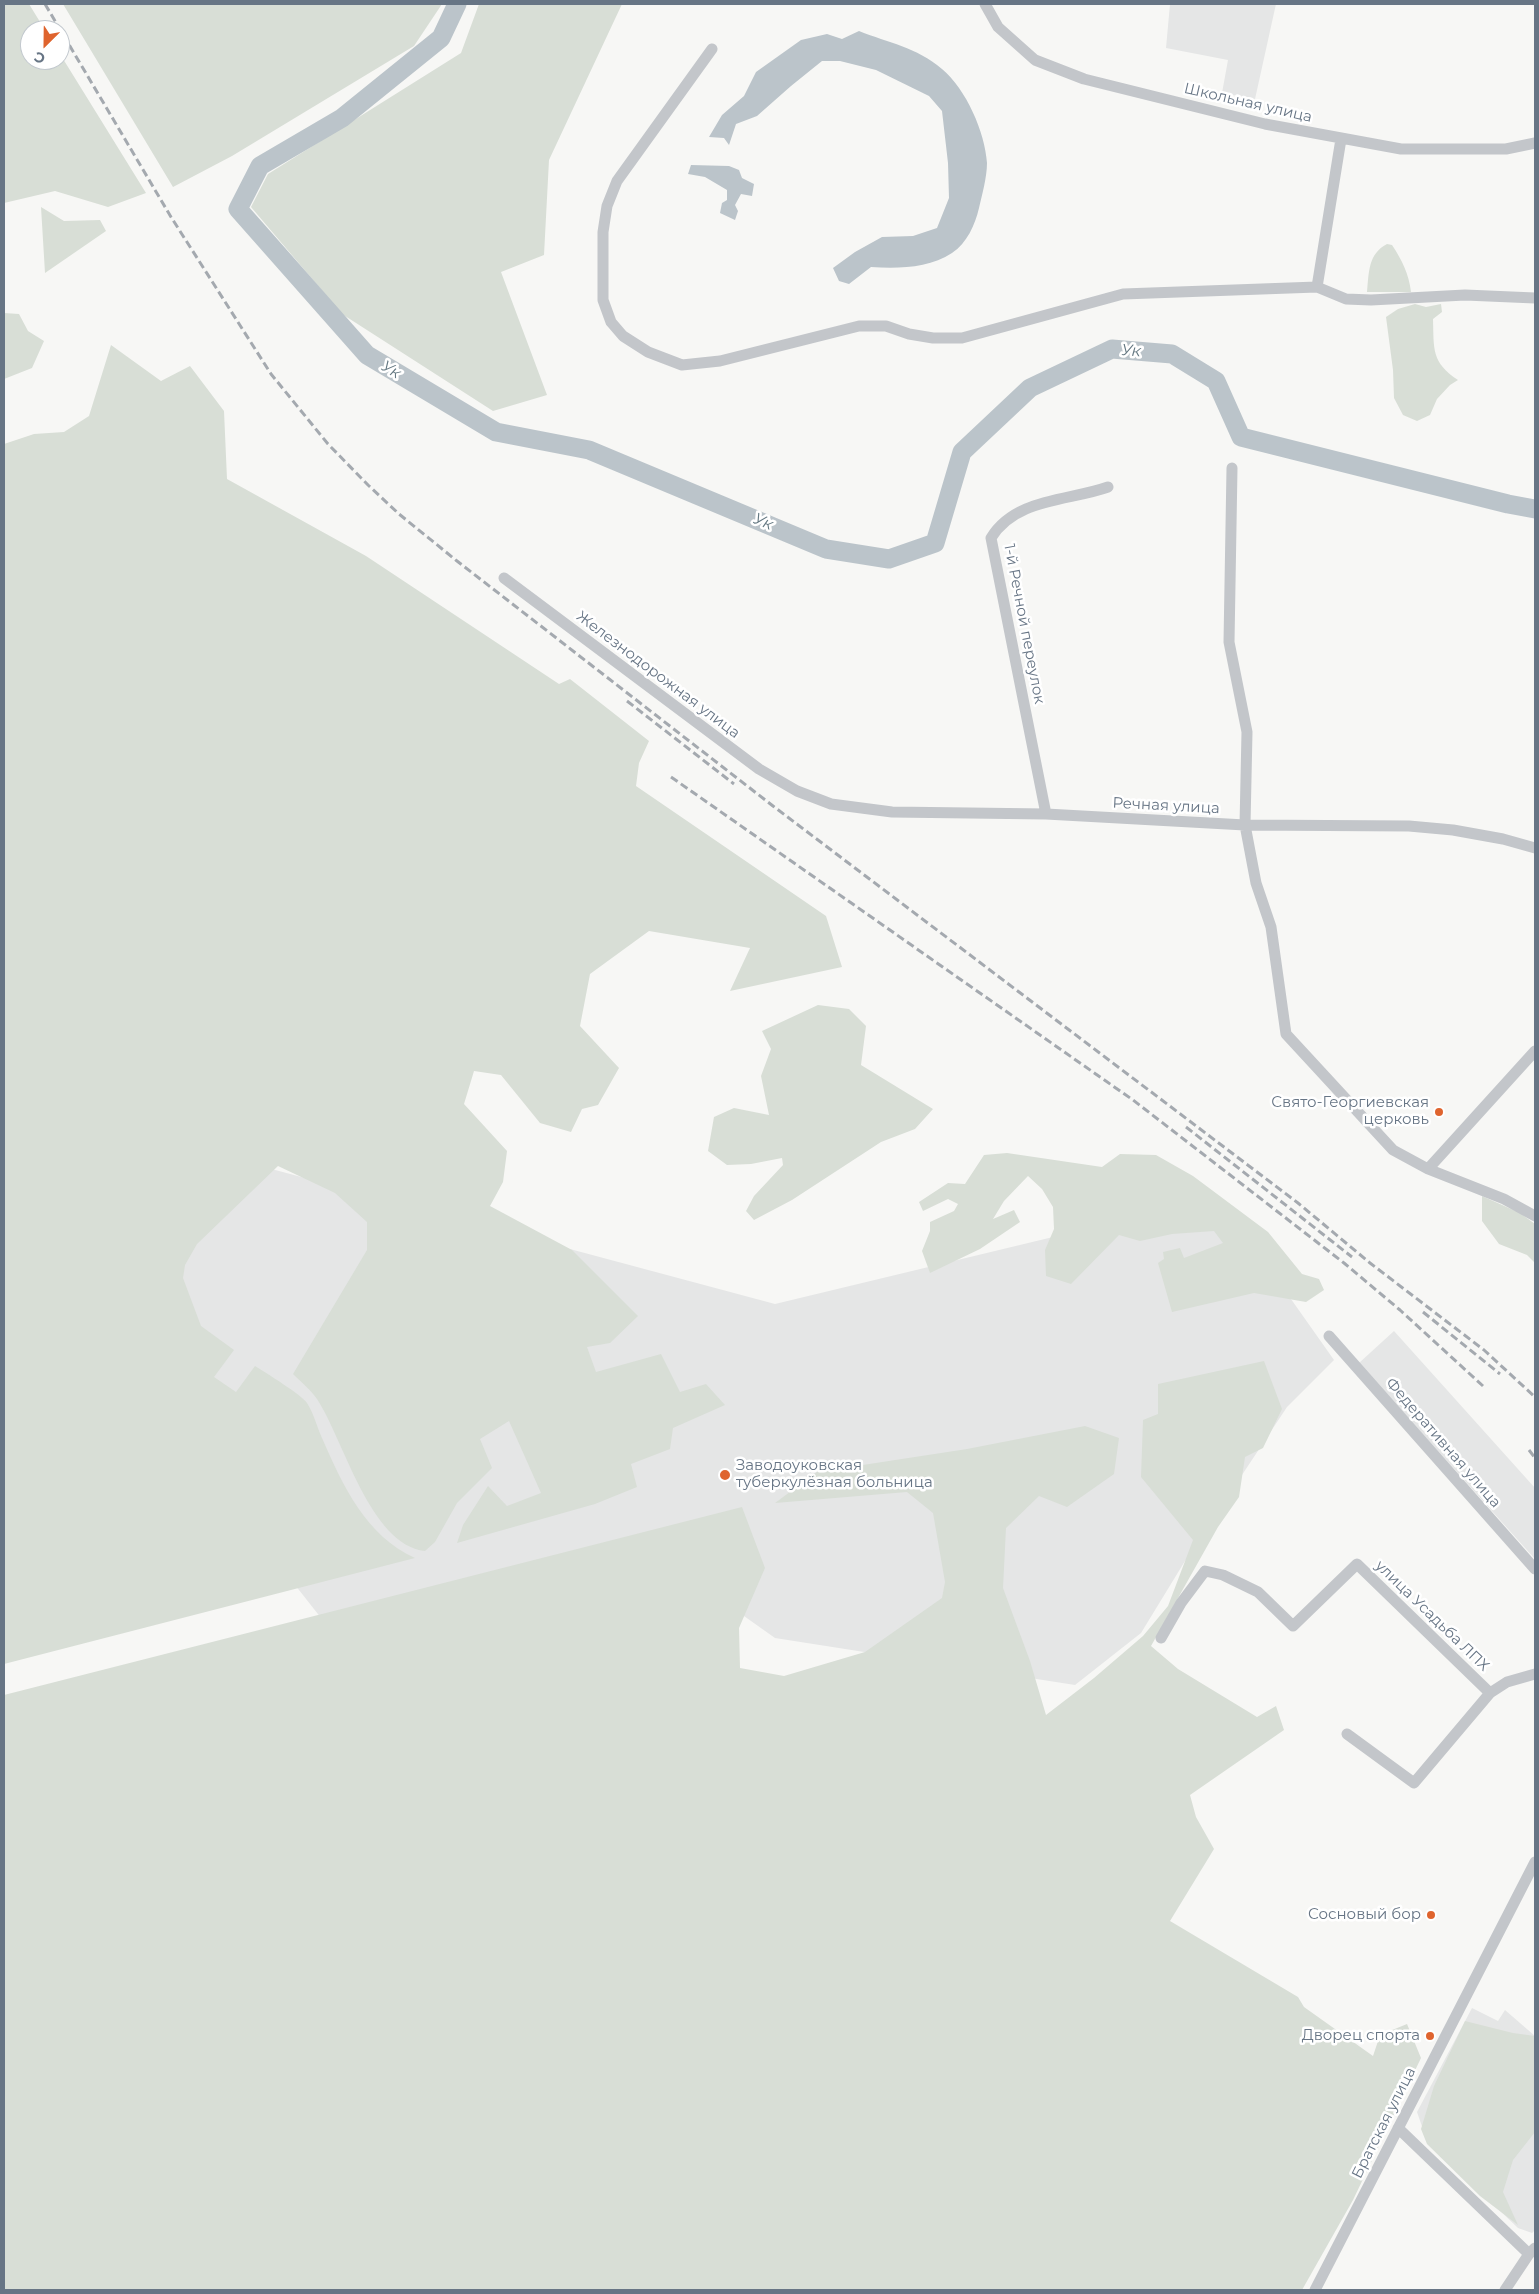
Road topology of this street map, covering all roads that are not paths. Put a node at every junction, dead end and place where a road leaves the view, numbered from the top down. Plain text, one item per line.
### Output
1 (985, 4) edge
2 (712, 49) dead end
3 (1342, 139) junction
4 (1535, 143) edge
5 (1317, 286) junction
6 (1535, 298) edge
7 (1232, 468) dead end
8 (1108, 487) dead end
9 (504, 578) dead end
10 (797, 791) joint
11 (1046, 814) junction
12 (1245, 825) junction
13 (1535, 848) edge
14 (1535, 1051) edge
15 (1428, 1169) junction
16 (1535, 1216) edge
17 (1329, 1336) dead end
18 (1535, 1569) edge
19 (1161, 1638) dead end
20 (1535, 1674) edge
21 (1490, 1693) junction
22 (1348, 1734) dead end
23 (1535, 1862) edge
24 (1398, 2128) junction
25 (1532, 2251) edge
26 (1315, 2290) edge
27 (1505, 2290) edge

1 - 3 street, Школьная улица
2 - 5 street
3 - 4 street, Школьная улица
3 - 5 street
5 - 6 street
7 - 12 street
8 - 11 street, 1-й Речной переулок
9 - 10 street, Железнодорожная улица
10 - 11 street, Речная улица
11 - 12 street, Речная улица
12 - 13 street, Речная улица
12 - 15 street
14 - 15 street
15 - 16 street
17 - 18 street, Федеративная улица
19 - 21 street, улица Усадьба ЛПХ
20 - 21 street, улица Усадьба ЛПХ
21 - 22 street, улица Усадьба ЛПХ
23 - 24 street, Братская улица
24 - 25 street
24 - 26 street, Братская улица
25 - 27 street

